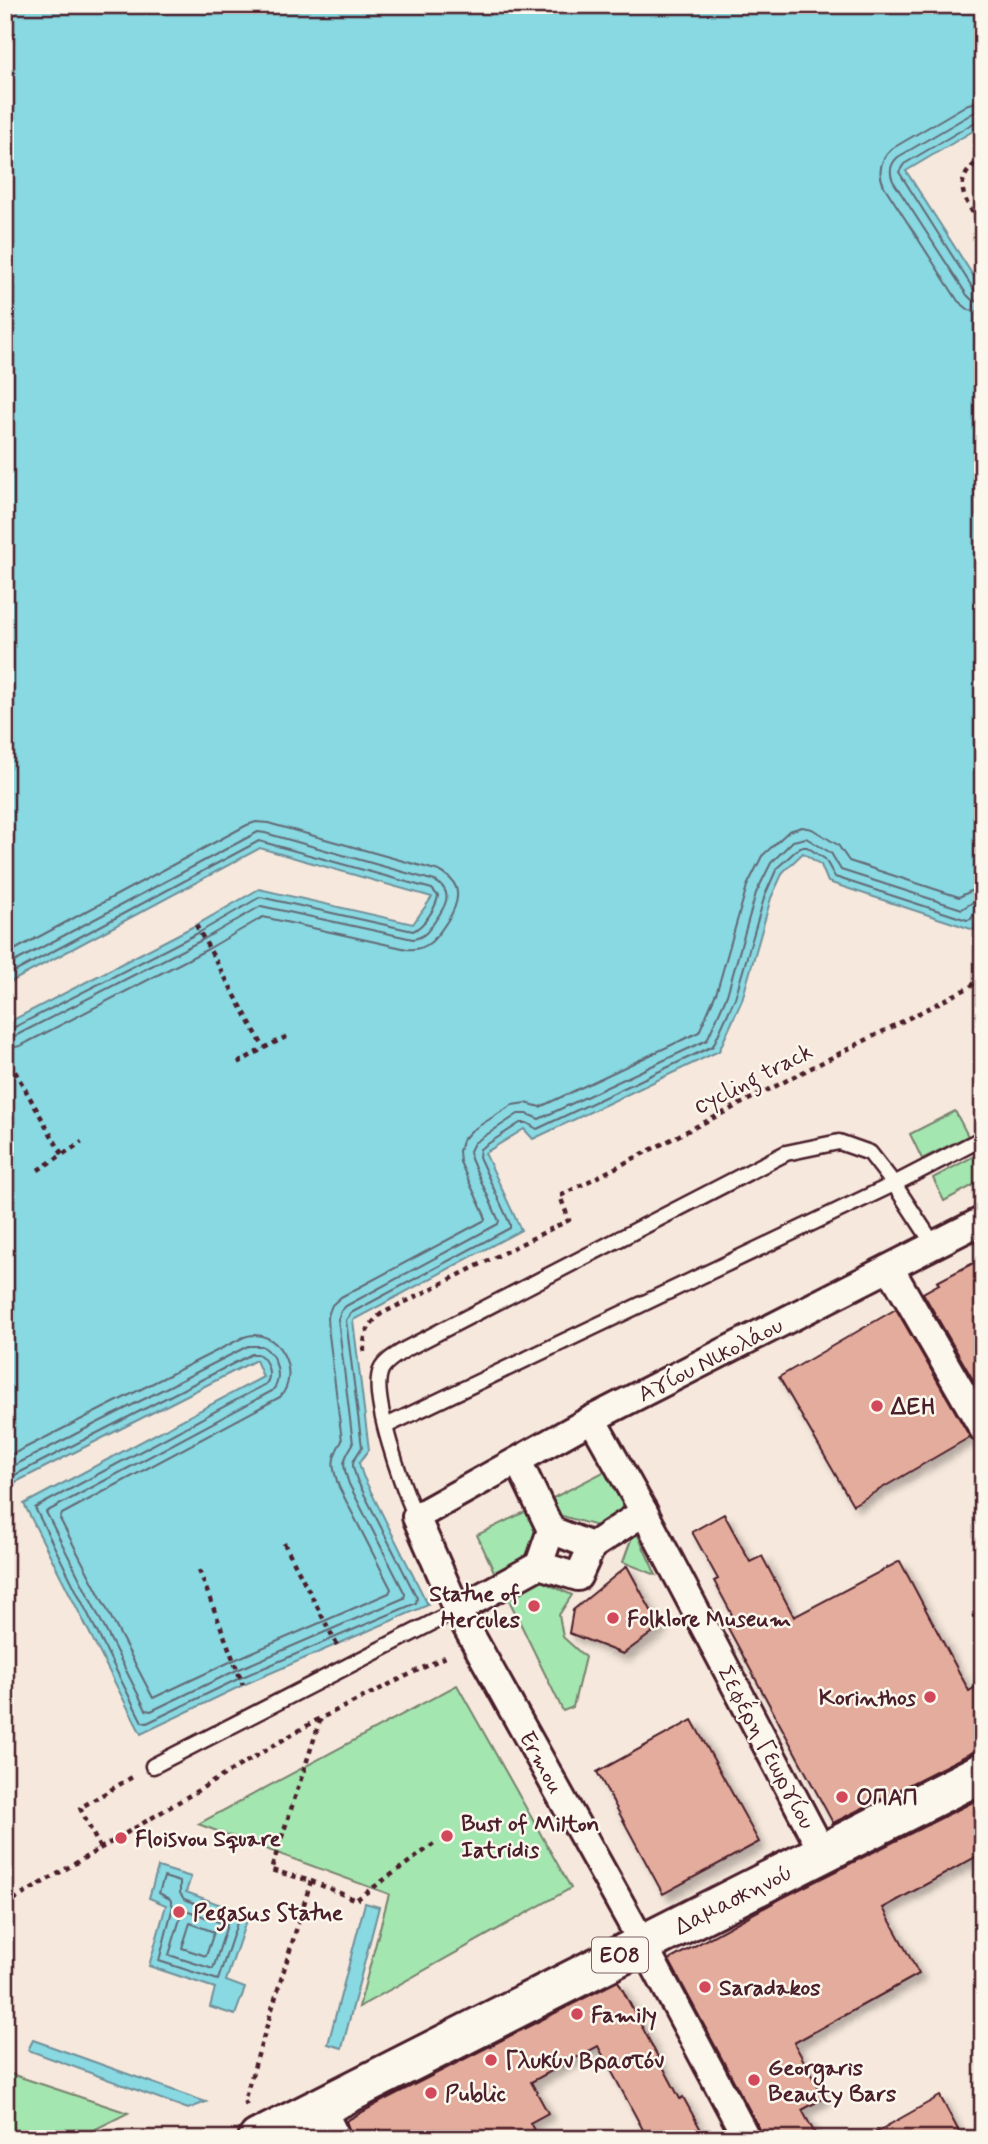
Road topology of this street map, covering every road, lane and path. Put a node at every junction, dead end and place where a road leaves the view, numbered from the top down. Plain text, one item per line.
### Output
1 (983, 158) edge
2 (983, 228) edge
3 (196, 925) dead end
4 (983, 976) edge
5 (288, 1036) dead end
6 (264, 1048) junction
7 (5, 1054) edge
8 (238, 1063) dead end
9 (983, 1138) edge
10 (82, 1142) dead end
11 (62, 1154) junction
12 (38, 1170) dead end
13 (894, 1184) junction
14 (569, 1220) dead end
15 (983, 1220) edge
16 (934, 1245) junction
17 (890, 1268) junction
18 (592, 1419) junction
19 (386, 1426) junction
20 (983, 1429) edge
21 (518, 1461) junction
22 (644, 1512) junction
23 (416, 1517) junction
24 (551, 1530) junction
25 (284, 1543) dead end
26 (592, 1546) junction
27 (539, 1565) junction
28 (199, 1570) dead end
29 (457, 1609) junction
30 (475, 1642) junction
31 (337, 1645) dead end
32 (243, 1685) dead end
33 (321, 1718) junction
34 (153, 1766) dead end
35 (983, 1772) edge
36 (119, 1784) dead end
37 (434, 1844) dead end
38 (100, 1848) junction
39 (823, 1853) junction
40 (311, 1881) junction
41 (5, 1905) edge
42 (643, 1944) junction
43 (329, 2123) edge
44 (264, 2137) edge
45 (747, 2139) edge

1 - 2 path
3 - 6 path
4 - 14 path, сycling track
5 - 6 path
6 - 8 path
7 - 11 path
9 - 13 lane
10 - 11 path
11 - 12 path
13 - 16 lane
13 - 19 lane
13 - 19 lane
15 - 16 street, Αγίου Νικολάου
16 - 17 street, Αγίου Νικολάου
17 - 18 street, Αγίου Νικολάου
17 - 20 street
18 - 21 street, Αγίου Νικολάου
18 - 22 street, Σεφέρη Γεωργίου
19 - 23 lane
21 - 23 street, Αγίου Νικολάου
21 - 24 street
22 - 26 street
22 - 39 street, Σεφέρη Γεωργίου
23 - 29 street, Ermou
24 - 26 street
24 - 27 street
25 - 31 path
26 - 27 street
27 - 29 street
28 - 32 path
29 - 30 street, Ermou
29 - 34 lane
30 - 33 path
30 - 42 street, Ermou
33 - 38 path
33 - 40 path
35 - 39 main road, Δαμασκηνού / ΕΟ8
36 - 38 path
37 - 40 path
38 - 41 path
39 - 42 main road, Δαμασκηνού / ΕΟ8
40 - 44 path
42 - 43 main road, Δαμασκηνού / ΕΟ8
42 - 45 street, Ermou
43 - 44 main road, Δαμασκηνού / ΕΟ8

